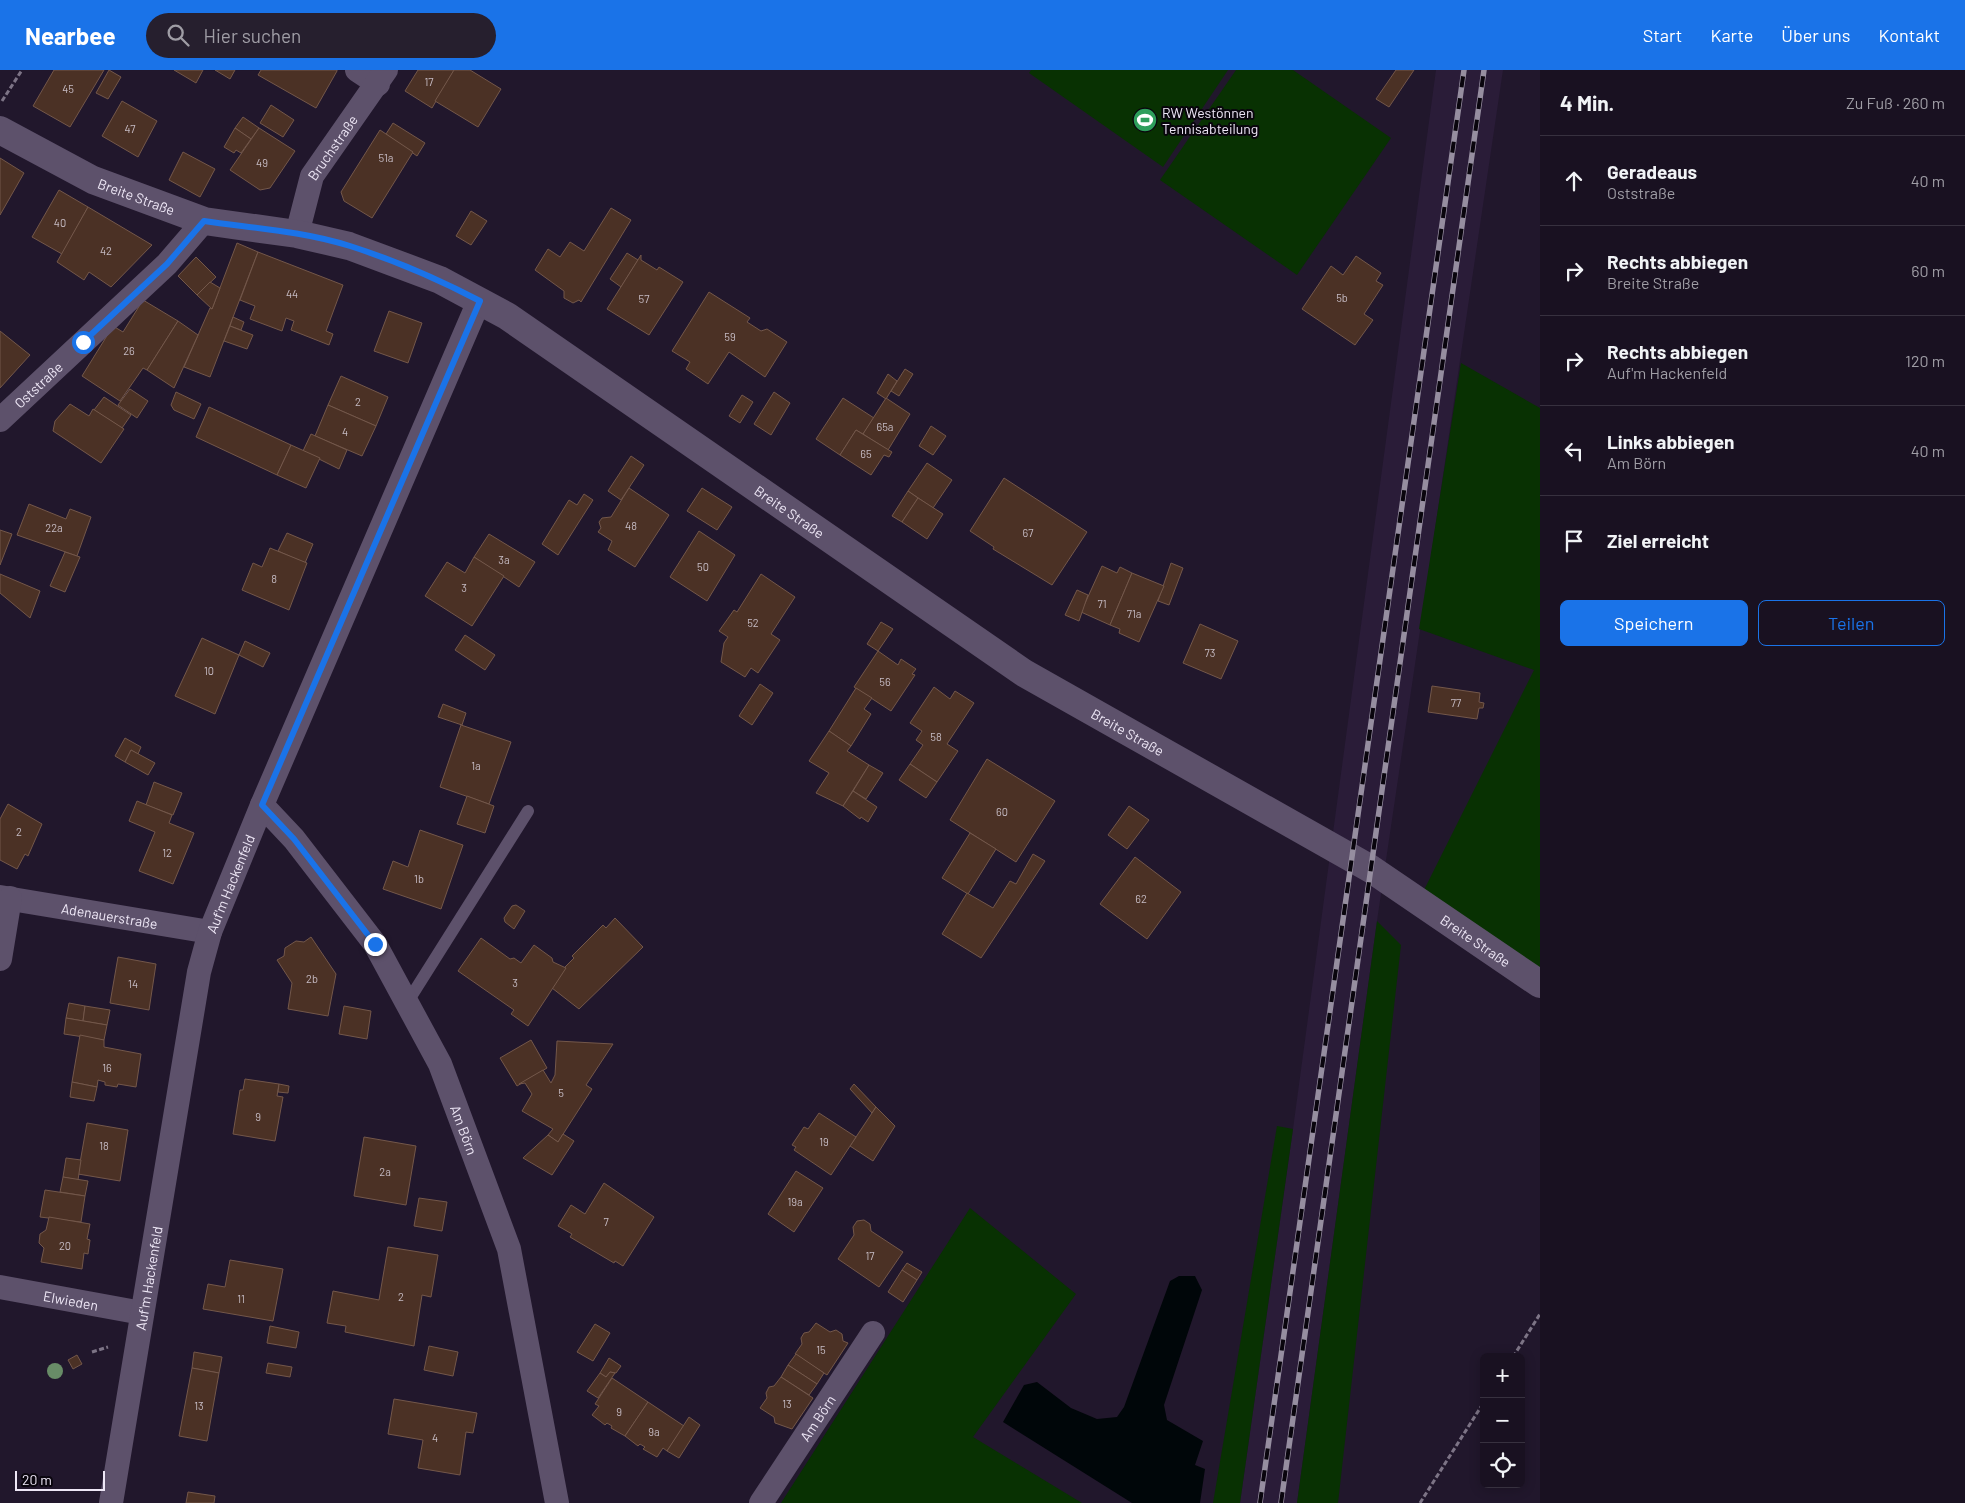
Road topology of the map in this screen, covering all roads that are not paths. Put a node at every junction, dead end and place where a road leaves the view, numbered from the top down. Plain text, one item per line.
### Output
1 (357, 70) edge
2 (382, 77) edge
3 (0, 130) edge
4 (204, 221) junction
5 (296, 234) junction
6 (480, 301) junction
7 (0, 420) edge
8 (262, 805) junction
9 (528, 811) dead end
10 (5, 897) edge
11 (210, 932) junction
12 (0, 959) edge
13 (1540, 984) edge
14 (407, 1003) junction
15 (0, 1287) edge
16 (142, 1313) junction
17 (874, 1333) dead end
18 (111, 1503) edge
19 (557, 1503) edge
20 (761, 1503) edge

1 - 2 street
2 - 5 street, Bruchstraße
3 - 4 street, Breite Straße
4 - 5 street, Breite Straße
4 - 7 street, Oststraße
5 - 6 street, Breite Straße
6 - 8 street, Auf'm Hackenfeld
6 - 13 street, Breite Straße
8 - 11 street, Auf'm Hackenfeld
8 - 14 street, Am Börn
9 - 14 lane
10 - 11 street, Adenauerstraße
10 - 12 street, Adenauerstraße
11 - 16 street, Auf'm Hackenfeld
14 - 19 street, Am Börn
15 - 16 street, Elwieden
16 - 18 street, Auf'm Hackenfeld
17 - 20 street, Am Börn

